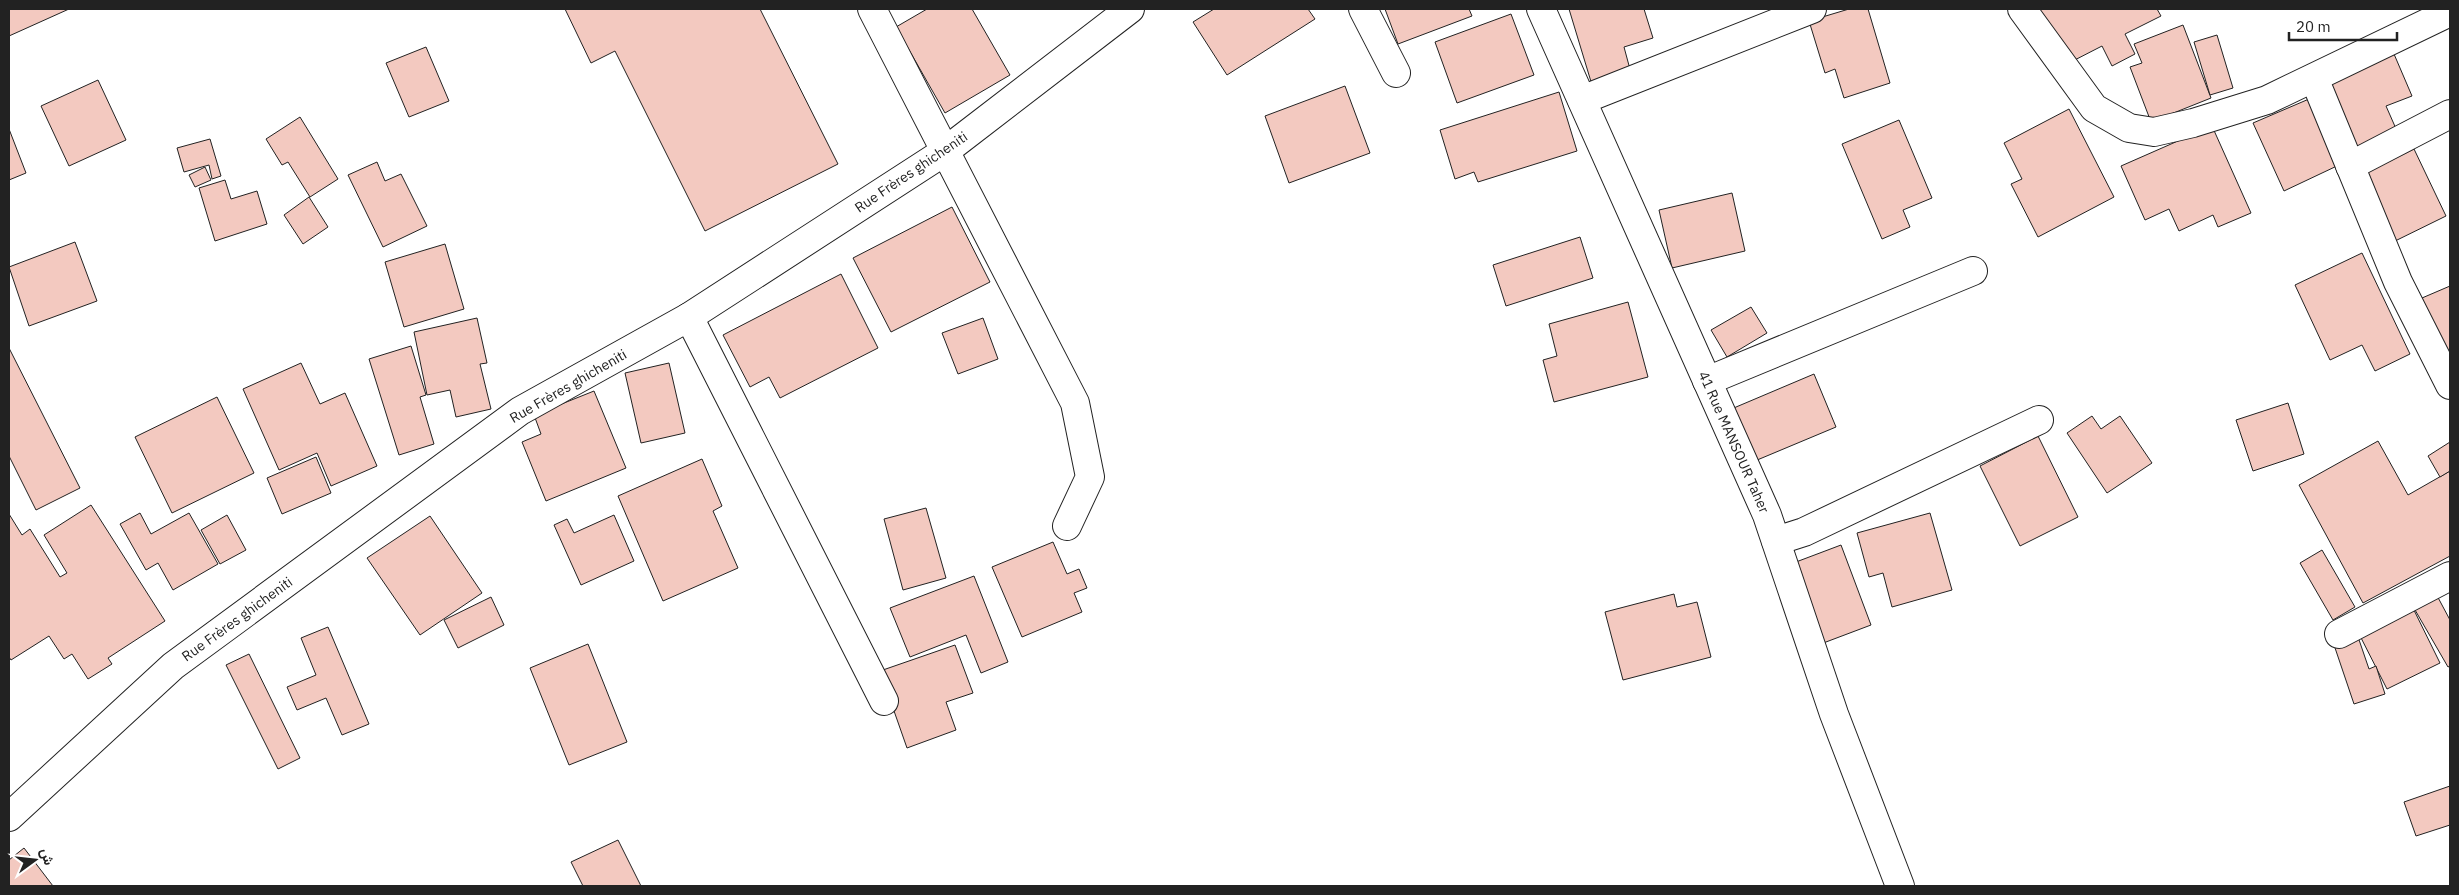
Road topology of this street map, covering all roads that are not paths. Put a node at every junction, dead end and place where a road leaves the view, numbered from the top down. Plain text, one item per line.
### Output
1 (872, 9) edge
2 (1130, 9) edge
3 (1363, 9) edge
4 (1541, 9) edge
5 (1812, 9) edge
6 (2022, 9) edge
7 (2450, 12) edge
8 (1396, 73) dead end
9 (2314, 78) junction
10 (1582, 100) junction
11 (2450, 114) edge
12 (944, 152) junction
13 (2350, 166) junction
14 (1973, 271) dead end
15 (689, 317) junction
16 (1707, 381) junction
17 (2450, 385) edge
18 (2039, 420) dead end
19 (1067, 526) dead end
20 (1776, 541) junction
21 (2450, 576) edge
22 (2339, 634) dead end
23 (884, 701) dead end
24 (9, 816) edge
25 (1900, 886) edge

1 - 12 street
2 - 12 street, Rue Frères ghicheniti
3 - 8 street
4 - 10 street, 41 Rue MANSOUR Taher
5 - 10 street
6 - 9 street
7 - 9 street
9 - 13 street
10 - 16 street, 41 Rue MANSOUR Taher
11 - 13 street
12 - 15 street, Rue Frères ghicheniti
12 - 19 street
13 - 17 street
14 - 16 street
15 - 23 street
15 - 24 street, Rue Frères ghicheniti
16 - 20 street, 41 Rue MANSOUR Taher
18 - 20 street
20 - 25 street, 41 Rue MANSOUR Taher
21 - 22 street

